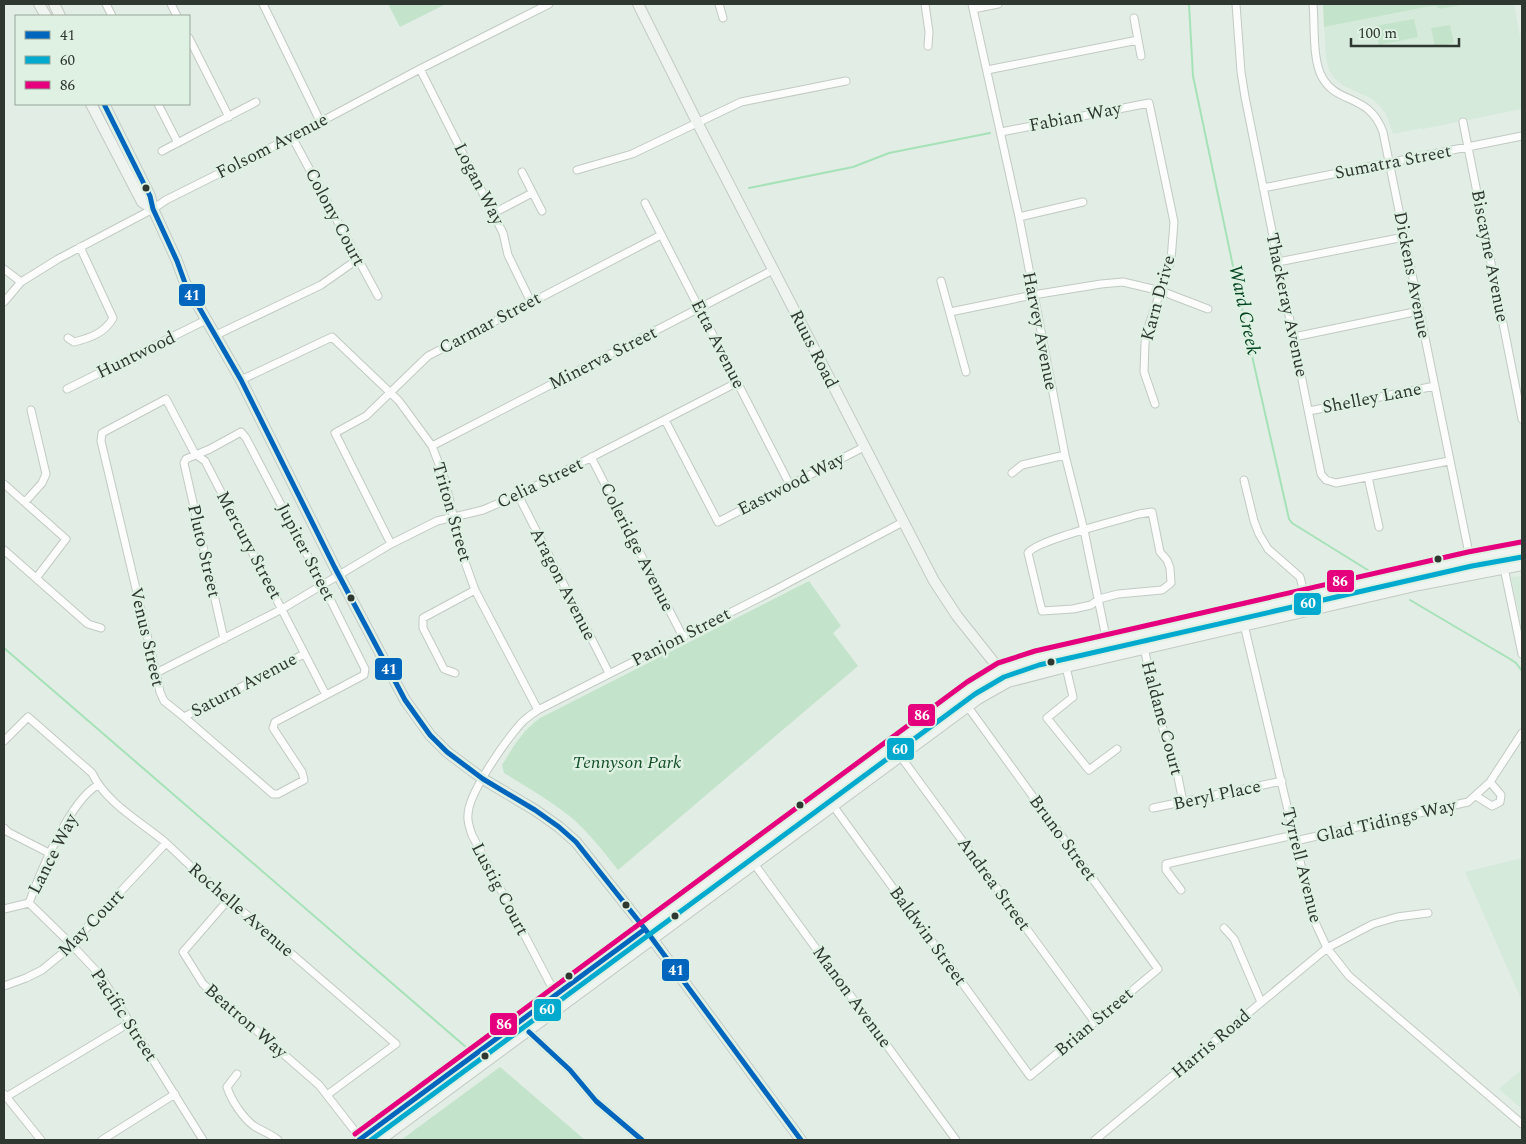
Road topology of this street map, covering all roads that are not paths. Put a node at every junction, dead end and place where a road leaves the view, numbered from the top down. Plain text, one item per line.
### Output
1 (39, 4) edge
2 (171, 4) edge
3 (263, 4) edge
4 (549, 4) edge
5 (638, 4) edge
6 (719, 4) edge
7 (926, 4) edge
8 (998, 4) edge
9 (1236, 4) edge
10 (1313, 4) edge
11 (973, 6) edge
12 (45, 15) edge
13 (177, 15) edge
14 (723, 18) dead end
15 (1134, 18) dead end
16 (190, 40) edge
17 (1138, 40) junction
18 (928, 46) dead end
19 (1141, 56) dead end
20 (420, 69) junction
21 (987, 70) junction
22 (846, 81) dead end
23 (256, 102) dead end
24 (1149, 103) joint
25 (92, 105) edge
26 (104, 105) edge
27 (159, 105) edge
28 (228, 117) junction
29 (320, 121) junction
30 (697, 122) junction
31 (1463, 122) dead end
32 (1001, 132) junction
33 (1522, 136) edge
34 (292, 137) junction
35 (178, 143) junction
36 (1468, 147) junction
37 (162, 151) dead end
38 (1390, 163) junction
39 (577, 170) dead end
40 (522, 172) dead end
41 (1263, 188) junction
42 (532, 193) junction
43 (1083, 202) dead end
44 (645, 203) dead end
45 (153, 209) junction
46 (542, 211) dead end
47 (494, 213) junction
48 (1018, 217) junction
49 (661, 235) junction
50 (1404, 237) junction
51 (80, 247) junction
52 (358, 259) junction
53 (1278, 262) junction
54 (4, 269) edge
55 (773, 270) junction
56 (942, 281) dead end
57 (21, 282) junction
58 (1161, 291) junction
59 (1033, 295) junction
60 (378, 296) dead end
61 (4, 302) edge
62 (531, 302) junction
63 (699, 308) junction
64 (1208, 309) dead end
65 (1420, 311) junction
66 (950, 312) junction
67 (206, 320) junction
68 (216, 335) junction
69 (1294, 337) junction
70 (68, 338) dead end
71 (966, 372) dead end
72 (241, 380) junction
73 (738, 382) junction
74 (1435, 386) junction
75 (67, 389) dead end
76 (390, 392) junction
77 (166, 399) joint
78 (1155, 404) dead end
79 (31, 410) dead end
80 (1309, 411) junction
81 (1522, 419) edge
82 (665, 420) junction
83 (432, 446) junction
84 (864, 447) junction
85 (195, 454) junction
86 (1065, 455) junction
87 (591, 457) junction
88 (1449, 460) junction
89 (1012, 473) dead end
90 (1368, 477) junction
91 (1244, 480) dead end
92 (4, 484) edge
93 (790, 485) junction
94 (518, 496) junction
95 (25, 502) junction
96 (454, 517) junction
97 (902, 522) junction
98 (1379, 527) dead end
99 (1084, 530) junction
100 (391, 544) junction
101 (1522, 549) edge
102 (4, 550) edge
103 (1470, 559) junction
104 (1522, 565) edge
105 (1504, 568) junction
106 (1473, 573) junction
107 (339, 575) junction
108 (37, 577) junction
109 (324, 585) junction
110 (476, 590) junction
111 (1305, 597) junction
112 (1098, 599) junction
113 (282, 608) junction
114 (1241, 612) junction
115 (1245, 626) junction
116 (101, 628) dead end
117 (1141, 634) junction
118 (683, 637) junction
119 (224, 639) junction
120 (1107, 641) junction
121 (1144, 650) junction
122 (304, 654) junction
123 (1522, 654) edge
124 (1110, 657) junction
125 (1066, 667) junction
126 (1001, 670) junction
127 (156, 673) junction
128 (455, 673) dead end
129 (609, 674) junction
130 (1008, 682) junction
131 (326, 694) junction
132 (968, 707) junction
133 (538, 710) junction
134 (184, 717) junction
135 (1522, 732) edge
136 (4, 741) edge
137 (893, 746) junction
138 (1117, 748) dead end
139 (901, 757) junction
140 (483, 779) junction
141 (1282, 782) junction
142 (1490, 782) junction
143 (98, 785) junction
144 (826, 796) junction
145 (1476, 796) junction
146 (1183, 802) junction
147 (834, 806) junction
148 (1153, 808) dead end
149 (4, 828) edge
150 (1295, 838) junction
151 (166, 843) junction
152 (51, 854) junction
153 (747, 854) junction
154 (755, 864) junction
155 (1181, 890) dead end
156 (229, 899) junction
157 (29, 903) junction
158 (4, 909) edge
159 (1428, 913) dead end
160 (1224, 928) dead end
161 (646, 929) junction
162 (653, 940) junction
163 (71, 944) junction
164 (1327, 948) junction
165 (1158, 969) joint
166 (4, 986) edge
167 (556, 995) junction
168 (1261, 1002) junction
169 (1094, 1022) junction
170 (129, 1023) junction
171 (529, 1032) junction
172 (236, 1074) dead end
173 (1030, 1076) joint
174 (176, 1094) junction
175 (327, 1094) junction
176 (5, 1096) edge
177 (1522, 1124) edge
178 (41, 1140) edge
179 (102, 1140) edge
180 (204, 1140) edge
181 (278, 1140) edge
182 (360, 1140) edge
183 (380, 1140) edge
184 (642, 1140) edge
185 (801, 1140) edge
186 (956, 1140) edge
187 (1095, 1140) edge

1 - 12 main road
2 - 13 street
3 - 29 street
4 - 20 street, Folsom Avenue
5 - 30 main road, Ruus Road
6 - 14 street
7 - 18 street
8 - 11 street
9 - 41 street, Thackeray Avenue
10 - 38 street, Dickens Avenue
11 - 21 street, Harvey Avenue
15 - 17 street
16 - 28 street
17 - 19 street
17 - 21 street
20 - 29 street, Folsom Avenue
20 - 47 street, Logan Way
21 - 32 street, Harvey Avenue
22 - 30 street
23 - 28 street
24 - 32 street, Fabian Way
24 - 58 street, Karn Drive
25 - 45 main road
26 - 45 main road
27 - 35 street
28 - 35 street
29 - 34 street, Folsom Avenue
30 - 39 street
30 - 55 main road, Ruus Road
31 - 36 street, Biscayne Avenue
32 - 48 street, Harvey Avenue
33 - 36 street, Sumatra Street
34 - 45 street, Folsom Avenue
34 - 52 street, Colony Court
35 - 37 street
36 - 38 street, Sumatra Street
36 - 81 street, Biscayne Avenue
38 - 41 street, Sumatra Street
38 - 50 street, Dickens Avenue
40 - 42 street
41 - 53 street, Thackeray Avenue
42 - 46 street
42 - 47 street
43 - 48 street
44 - 49 street, Etta Avenue
45 - 51 street, Folsom Avenue
45 - 67 main road
47 - 62 street, Logan Way
48 - 59 street, Harvey Avenue
49 - 62 street, Carmar Street
49 - 63 street, Etta Avenue
50 - 53 street
50 - 65 street, Dickens Avenue
51 - 57 street, Folsom Avenue
51 - 70 street
52 - 60 street, Colony Court
52 - 68 street
53 - 69 street, Thackeray Avenue
54 - 57 street
55 - 63 street, Minerva Street
55 - 84 main road, Ruus Road
56 - 66 street
57 - 61 street, Folsom Avenue
58 - 59 street
58 - 64 street
58 - 78 street, Karn Drive
59 - 66 street
59 - 86 street, Harvey Avenue
62 - 76 street, Carmar Street
63 - 73 street, Etta Avenue
63 - 83 street, Minerva Street
65 - 69 street
65 - 74 street, Dickens Avenue
66 - 71 street
67 - 68 main road
67 - 75 street, Huntwood
68 - 72 main road
69 - 80 street, Thackeray Avenue
72 - 76 street, Triton Street
72 - 107 main road
73 - 82 street, Celia Street
73 - 93 street, Etta Avenue
74 - 80 street, Shelley Lane
74 - 88 street, Dickens Avenue
76 - 83 street, Triton Street
76 - 100 street, Carmar Street
77 - 85 street, Mercury Street
77 - 127 street, Venus Street
79 - 95 street
80 - 90 street, Thackeray Avenue
82 - 87 street, Celia Street
82 - 93 street, Eastwood Way
83 - 96 street, Triton Street
84 - 93 street, Eastwood Way
84 - 97 main road, Ruus Road
85 - 109 street, Jupiter Street
85 - 113 street, Mercury Street
85 - 119 street, Pluto Street
86 - 89 street
86 - 99 street, Harvey Avenue
87 - 94 street, Celia Street
87 - 118 street, Coleridge Avenue
88 - 90 street, Thackeray Avenue
88 - 103 street, Dickens Avenue
90 - 98 street
91 - 111 street
92 - 95 street
94 - 96 street, Celia Street
94 - 129 street, Aragon Avenue
95 - 108 street
96 - 100 street, Celia Street
96 - 110 street, Triton Street
97 - 118 street, Panjon Street
97 - 126 main road, Ruus Road
99 - 112 street, Harvey Avenue
99 - 112 street
99 - 112 street
100 - 107 street, Celia Street
101 - 103 main road
102 - 108 street
103 - 106 street, Dickens Avenue
103 - 111 main road
104 - 105 main road
105 - 106 main road
105 - 123 street
106 - 115 main road
107 - 109 street, Celia Street
107 - 140 main road
108 - 116 street
109 - 113 street, Celia Street
109 - 131 street, Jupiter Street
110 - 128 street
110 - 133 street, Triton Street
111 - 114 main road
112 - 120 street, Harvey Avenue
113 - 119 street, Celia Street
113 - 122 street, Mercury Street
114 - 115 street, Tyrrell Avenue
114 - 117 main road
115 - 121 main road
115 - 141 street, Tyrrell Avenue
117 - 120 main road
117 - 121 street, Haldane Court
118 - 129 street, Panjon Street
119 - 127 street, Celia Street
120 - 124 street, Harvey Avenue
120 - 126 main road
121 - 124 main road
121 - 146 street, Haldane Court
122 - 131 street, Mercury Street
122 - 134 street, Saturn Avenue
124 - 125 main road
125 - 130 main road
125 - 138 street
126 - 130 main road, Ruus Road
126 - 137 main road
127 - 134 street, Venus Street
129 - 133 street, Panjon Street
130 - 132 main road
131 - 134 street, Venus Street
132 - 139 main road
132 - 165 street, Bruno Street
133 - 140 street, Panjon Street
135 - 142 street, Glad Tidings Way
136 - 143 street, Rochelle Avenue
137 - 139 street, Andrea Street
137 - 144 main road
139 - 147 main road
139 - 169 street, Andrea Street
140 - 161 main road
140 - 167 street, Lustig Court
141 - 146 street, Beryl Place
141 - 150 street, Tyrrell Avenue
142 - 145 street, Glad Tidings Way
142 - 145 street, Glad Tidings Way
143 - 151 street, Rochelle Avenue
143 - 152 street, Lance Way
144 - 147 street, Baldwin Street
144 - 153 main road
145 - 150 street, Glad Tidings Way
146 - 148 street, Beryl Place
147 - 154 main road
147 - 173 street, Baldwin Street
149 - 152 street
150 - 155 street, Glad Tidings Way
150 - 164 street, Tyrrell Avenue
151 - 156 street, Rochelle Avenue
151 - 163 street, May Court
152 - 157 street, Lance Way
153 - 154 street, Manon Avenue
153 - 161 main road
154 - 162 main road
154 - 186 street, Manon Avenue
156 - 175 street, Beatron Way
156 - 175 street, Rochelle Avenue
157 - 158 street
157 - 163 street, Pacific Street
159 - 164 street, Harris Road
160 - 168 street
161 - 162 main road
161 - 167 main road
162 - 171 main road
162 - 185 main road
163 - 166 street, May Court
163 - 170 street, Pacific Street
164 - 168 street, Harris Road
164 - 177 street, Tyrrell Avenue
165 - 169 street, Brian Street
167 - 182 main road
168 - 187 street, Harris Road
169 - 173 street, Brian Street
170 - 174 street, Pacific Street
170 - 176 street
171 - 183 main road
171 - 184 street
172 - 181 street
174 - 179 street
174 - 180 street, Pacific Street
175 - 182 street, Beatron Way
176 - 178 street

